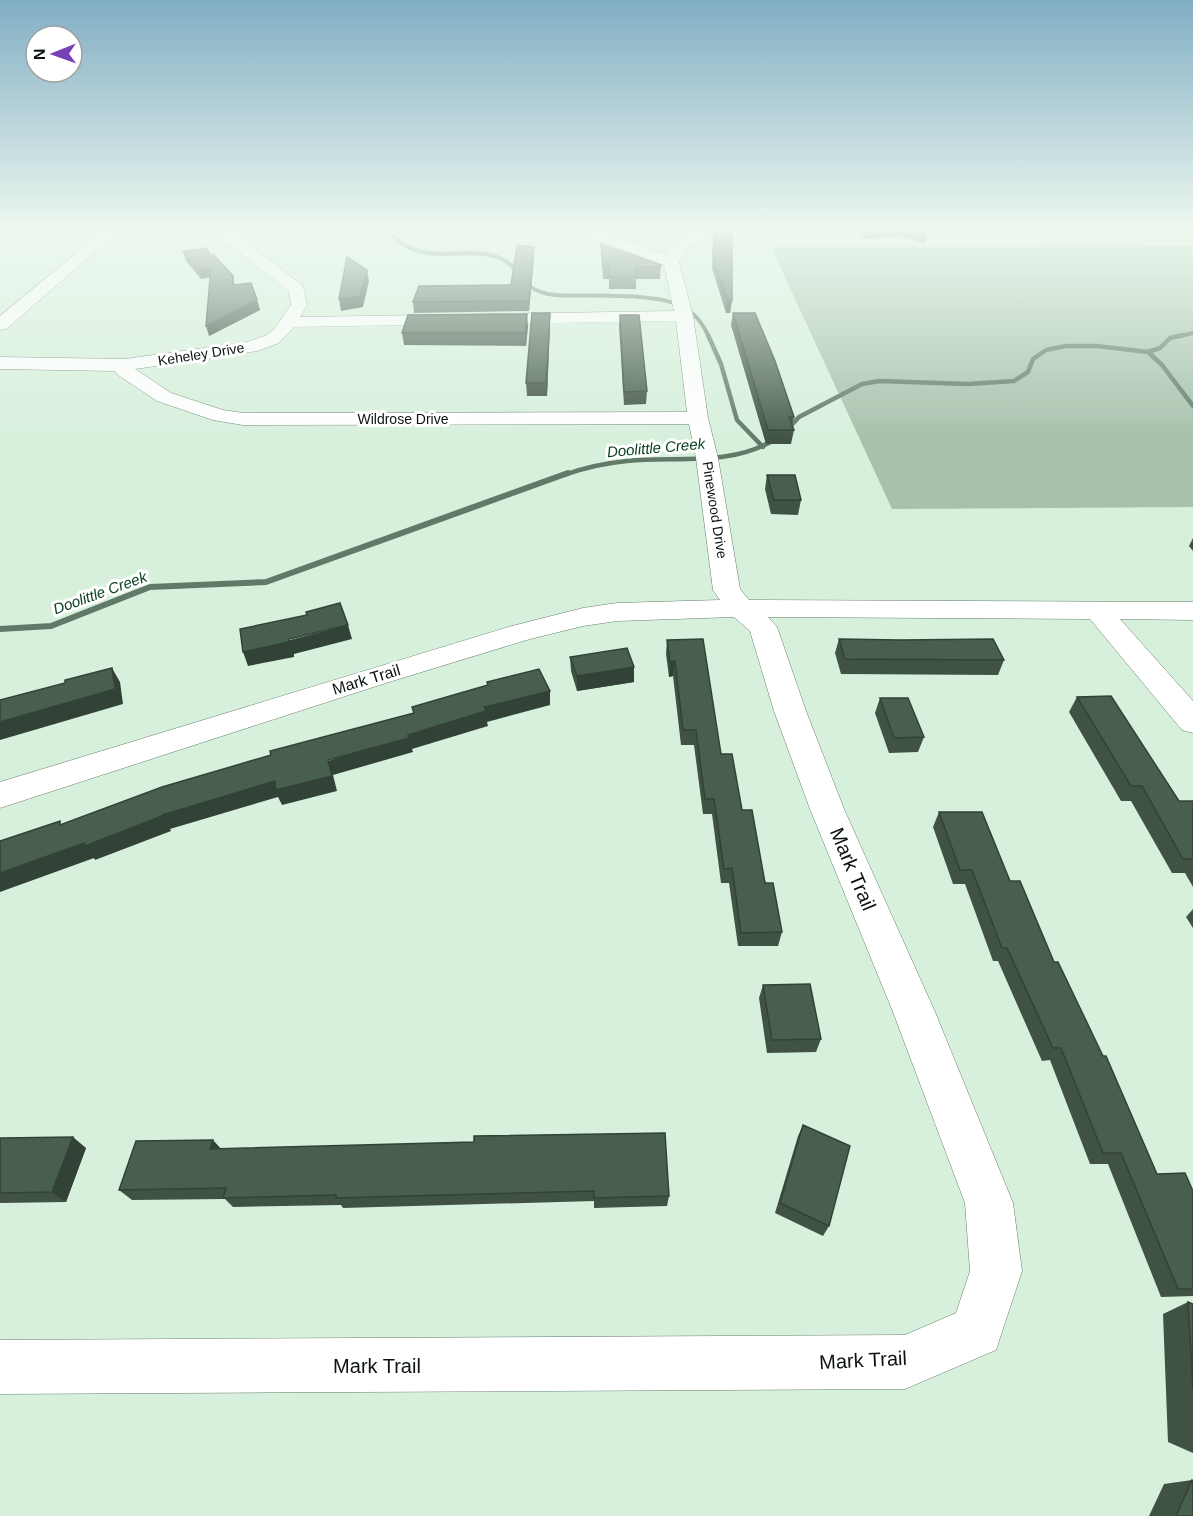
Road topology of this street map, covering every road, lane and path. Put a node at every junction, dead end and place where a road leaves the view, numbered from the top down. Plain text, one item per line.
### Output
1 (33, 298) edge
2 (298, 298) edge
3 (680, 298) edge
4 (684, 316) junction
5 (289, 322) junction
6 (0, 325) edge
7 (0, 363) edge
8 (125, 365) junction
9 (698, 418) junction
10 (741, 608) junction
11 (1097, 610) junction
12 (1193, 611) edge
13 (1193, 722) edge
14 (0, 795) edge
15 (0, 1366) edge

1 - 6 street
2 - 5 street
3 - 4 street, Pinewood Drive
4 - 5 street
4 - 9 street, Pinewood Drive
5 - 8 street, Keheley Drive
7 - 8 street, Keheley Drive
8 - 9 street, Wildrose Drive
9 - 10 street, Pinewood Drive
10 - 11 street, Mark Trail
10 - 14 street, Mark Trail
10 - 15 street, Mark Trail
11 - 12 street, Mark Trail
11 - 13 street

